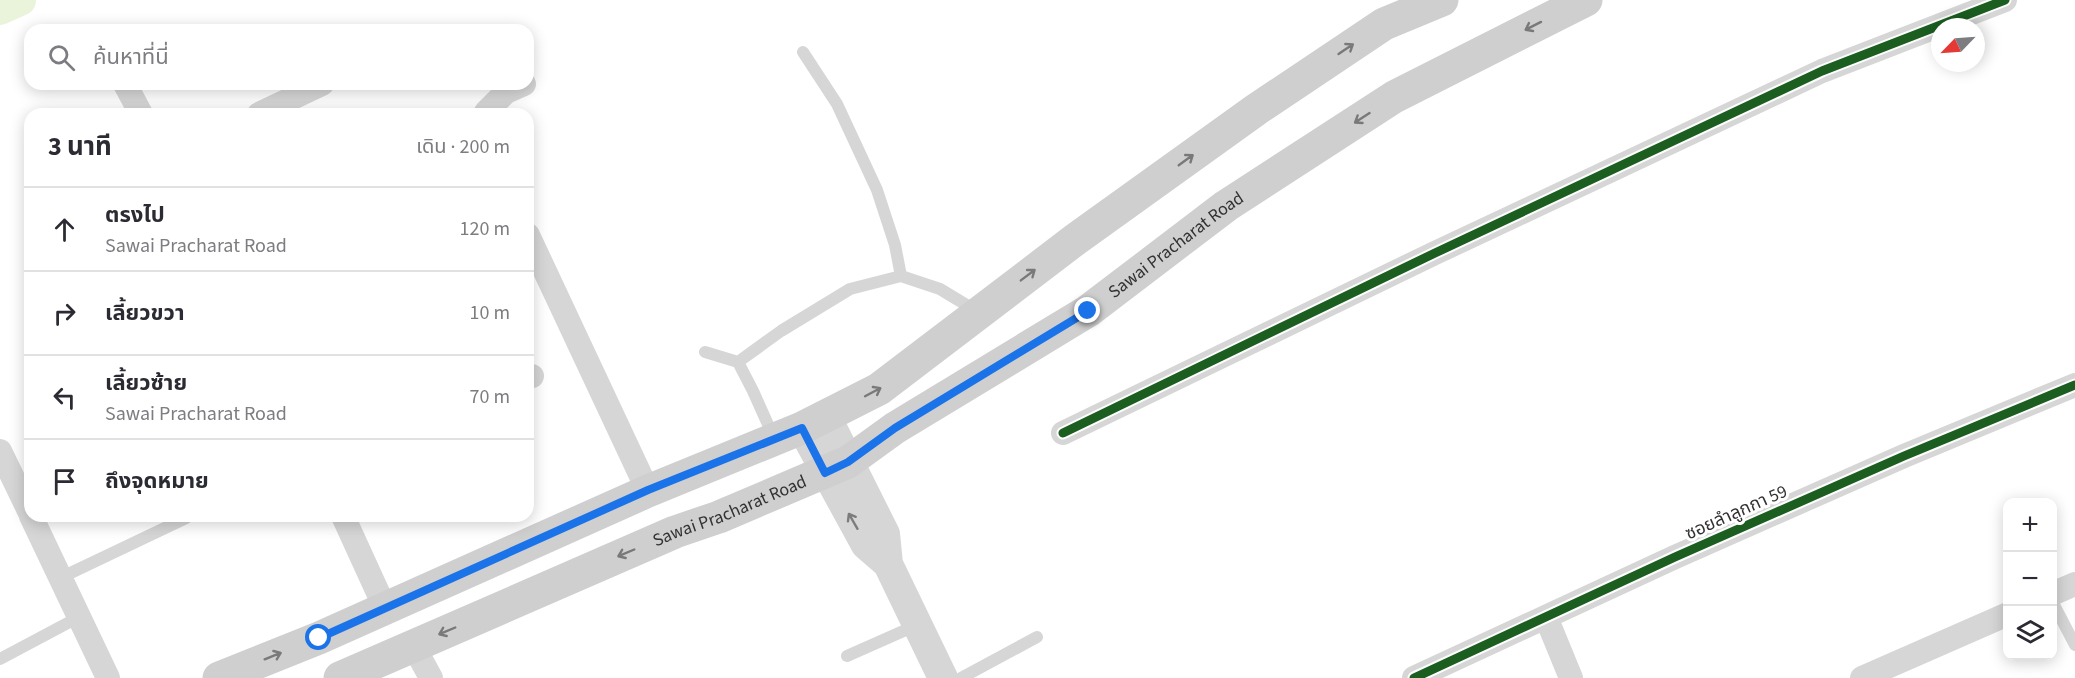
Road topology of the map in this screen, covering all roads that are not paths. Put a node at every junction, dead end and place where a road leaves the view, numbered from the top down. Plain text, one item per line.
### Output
1 (1442, 0) edge
2 (1586, 0) edge
3 (2005, 0) edge
4 (803, 52) dead end
5 (128, 90) edge
6 (309, 90) edge
7 (510, 90) edge
8 (138, 108) edge
9 (272, 108) edge
10 (490, 108) edge
11 (534, 248) edge
12 (901, 276) junction
13 (979, 313) junction
14 (705, 352) dead end
15 (738, 362) junction
16 (2075, 385) edge
17 (801, 428) junction
18 (1063, 433) dead end
19 (0, 450) edge
20 (836, 467) junction
21 (699, 471) junction
22 (648, 490) junction
23 (24, 496) edge
24 (719, 517) junction
25 (36, 522) edge
26 (178, 522) edge
27 (346, 522) edge
28 (60, 578) junction
29 (2075, 584) edge
30 (2057, 592) edge
31 (2055, 606) edge
32 (385, 608) junction
33 (1546, 616) junction
34 (2003, 616) edge
35 (79, 617) junction
36 (918, 625) junction
37 (1037, 637) dead end
38 (413, 645) junction
39 (2075, 645) edge
40 (846, 656) dead end
41 (0, 659) edge
42 (108, 678) edge
43 (219, 678) edge
44 (340, 678) edge
45 (431, 678) edge
46 (943, 678) edge
47 (961, 678) edge
48 (1414, 678) edge
49 (1571, 678) edge
50 (1862, 678) edge

13 -> 1 main road
2 -> 20 main road, Sawai Pracharat Road
3 - 18 street
4 - 12 lane
5 - 8 street
6 - 9 street
7 - 10 street
11 - 22 street
12 - 13 lane
12 - 15 lane
17 -> 13 main road
14 - 15 lane
15 - 17 lane
16 - 33 street, ซอยลำลูกกา 59
17 - 20 street
17 - 21 main road
19 - 23 street
20 - 24 main road, Sawai Pracharat Road
20 - 36 street
21 - 22 main road
21 - 24 main road
22 - 32 main road
24 -> 38 main road, Sawai Pracharat Road
25 - 28 street
26 - 28 lane
27 - 32 street
28 - 35 street
29 - 30 street
31 - 39 lane
43 -> 32 main road
33 - 48 street, ซอยลำลูกกา 59
33 - 49 street
34 - 50 street
35 - 41 lane
35 - 42 street
36 - 40 lane
36 - 46 street
37 - 47 lane
38 - 44 main road, Sawai Pracharat Road
38 - 45 street

